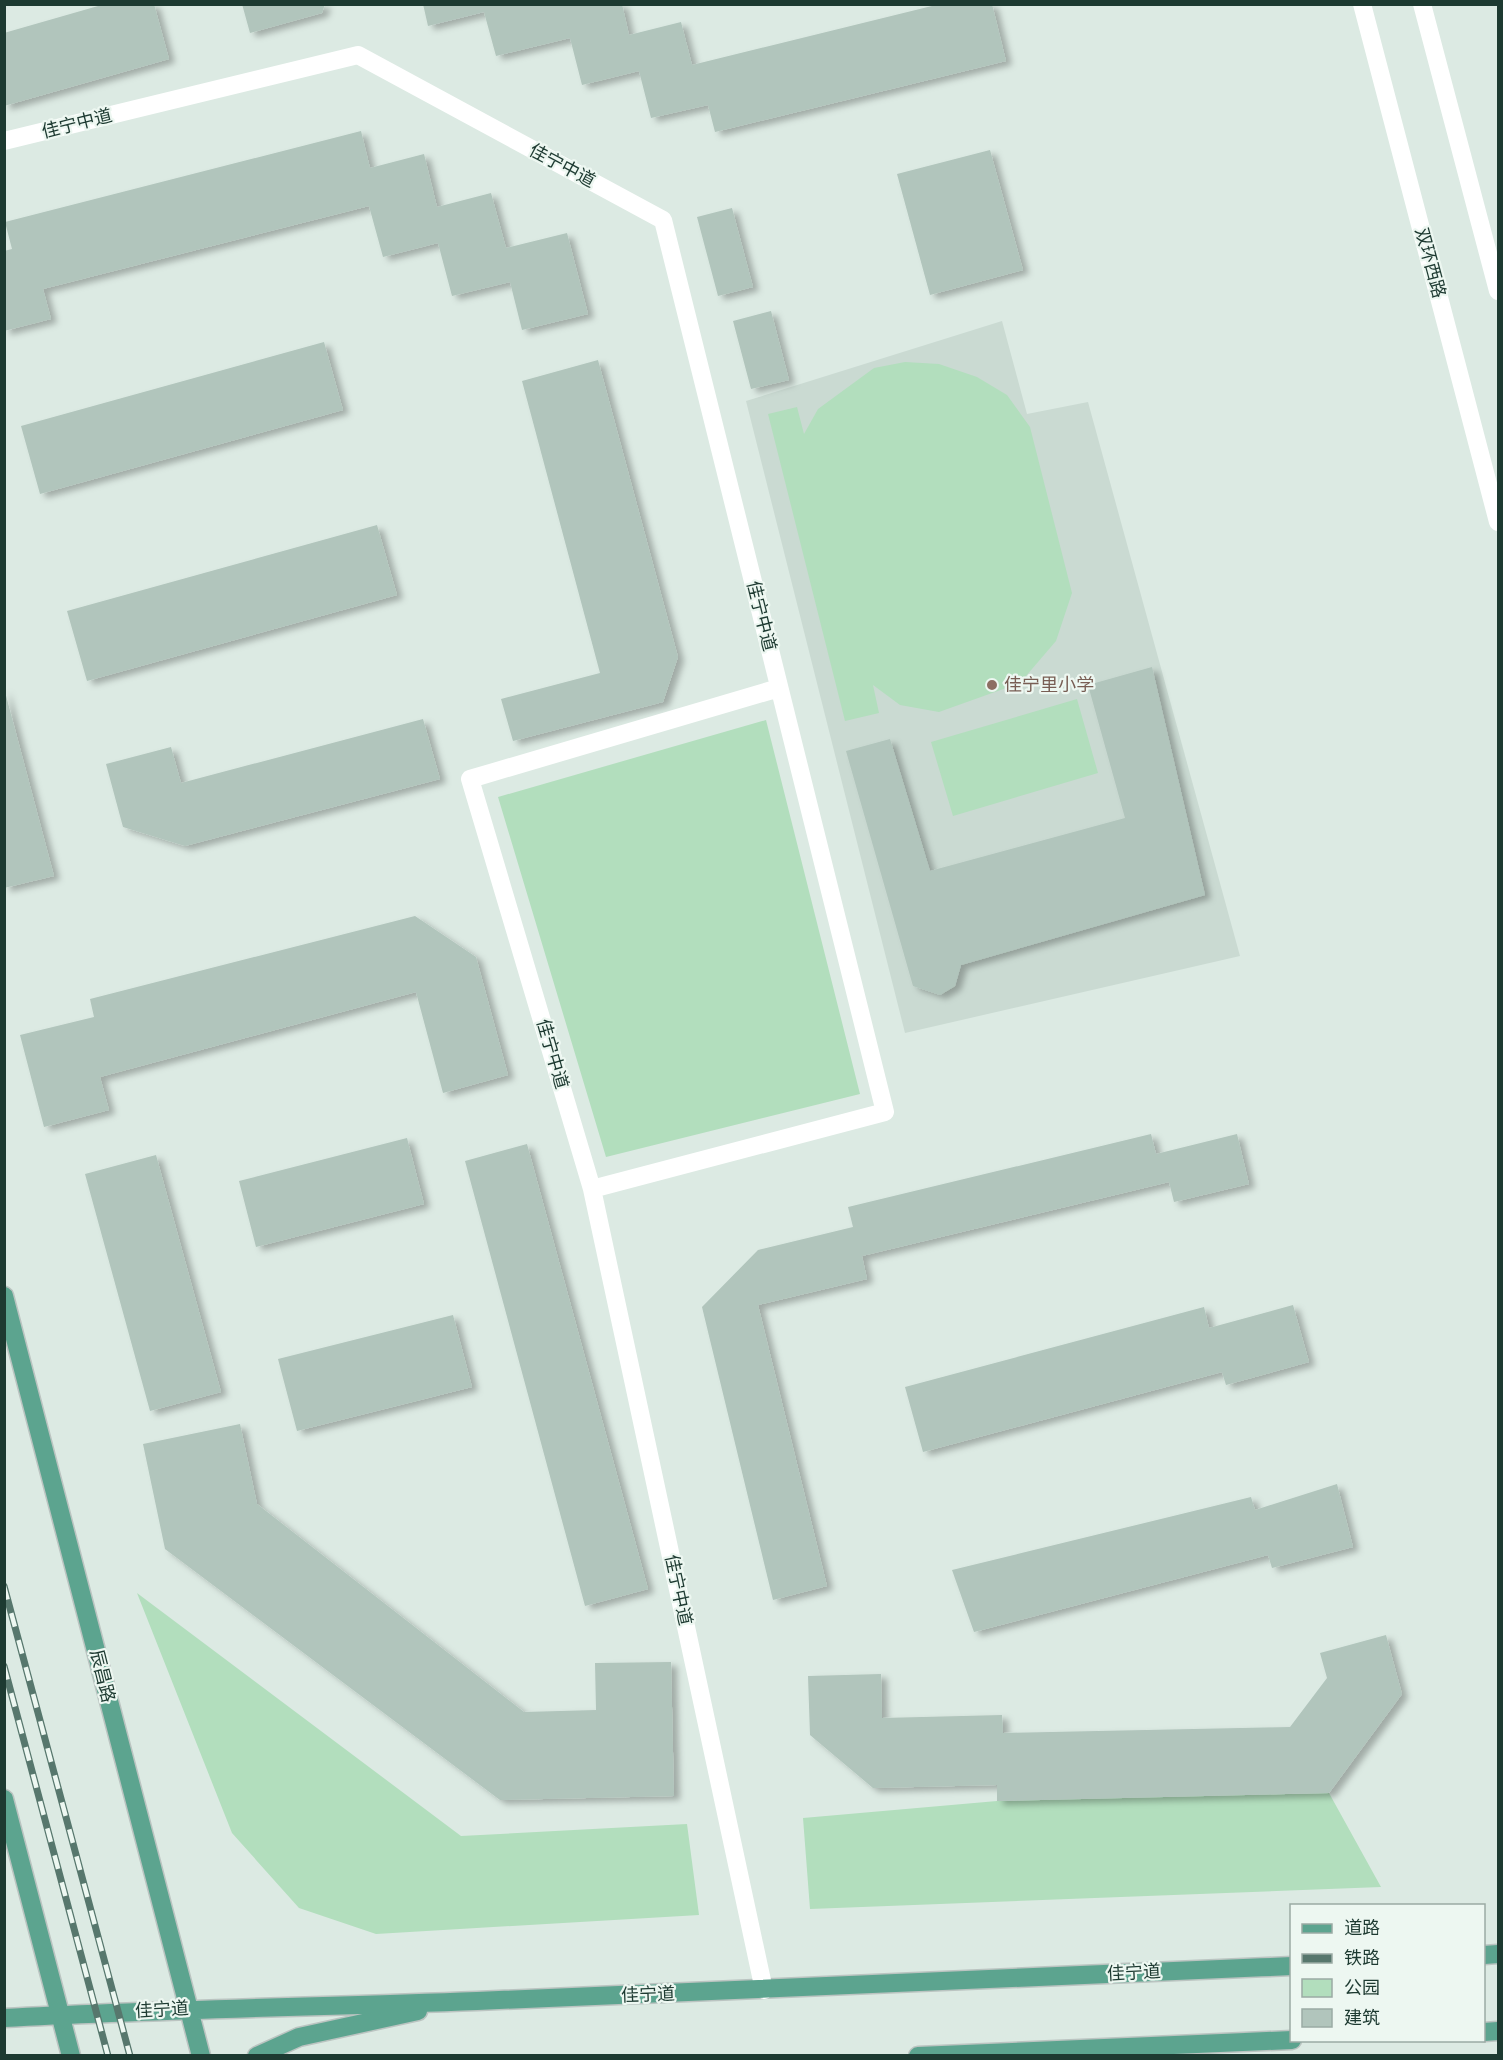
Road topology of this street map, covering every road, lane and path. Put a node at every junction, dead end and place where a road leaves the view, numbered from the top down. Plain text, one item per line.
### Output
1 (1362, 4) edge
2 (1422, 4) edge
3 (4, 141) edge
4 (1498, 291) edge
5 (1498, 522) edge
6 (779, 688) junction
7 (592, 1189) junction
8 (4, 1296) edge
9 (4, 1799) edge
10 (1290, 1966) edge
11 (764, 1990) junction
12 (458, 2002) junction
13 (188, 2009) junction
14 (61, 2015) junction
15 (4, 2018) edge
16 (1290, 2040) edge
17 (72, 2055) edge
18 (201, 2055) edge
19 (257, 2055) edge
20 (918, 2055) edge

1 - 5 street, 双环西路
2 - 4 street
3 - 6 street, 佳宁中道
6 - 7 street, 佳宁中道
6 - 7 street, 佳宁中道
7 - 11 street, 佳宁中道
8 - 13 main road, 辰昌路
9 - 14 main road
10 - 11 main road, 佳宁道
11 - 12 main road, 佳宁道
12 - 13 main road, 佳宁道
12 - 19 main road
13 - 14 main road, 佳宁道
13 - 18 main road, 辰昌路
14 - 15 main road, 佳宁道
14 - 17 main road
16 - 20 main road

